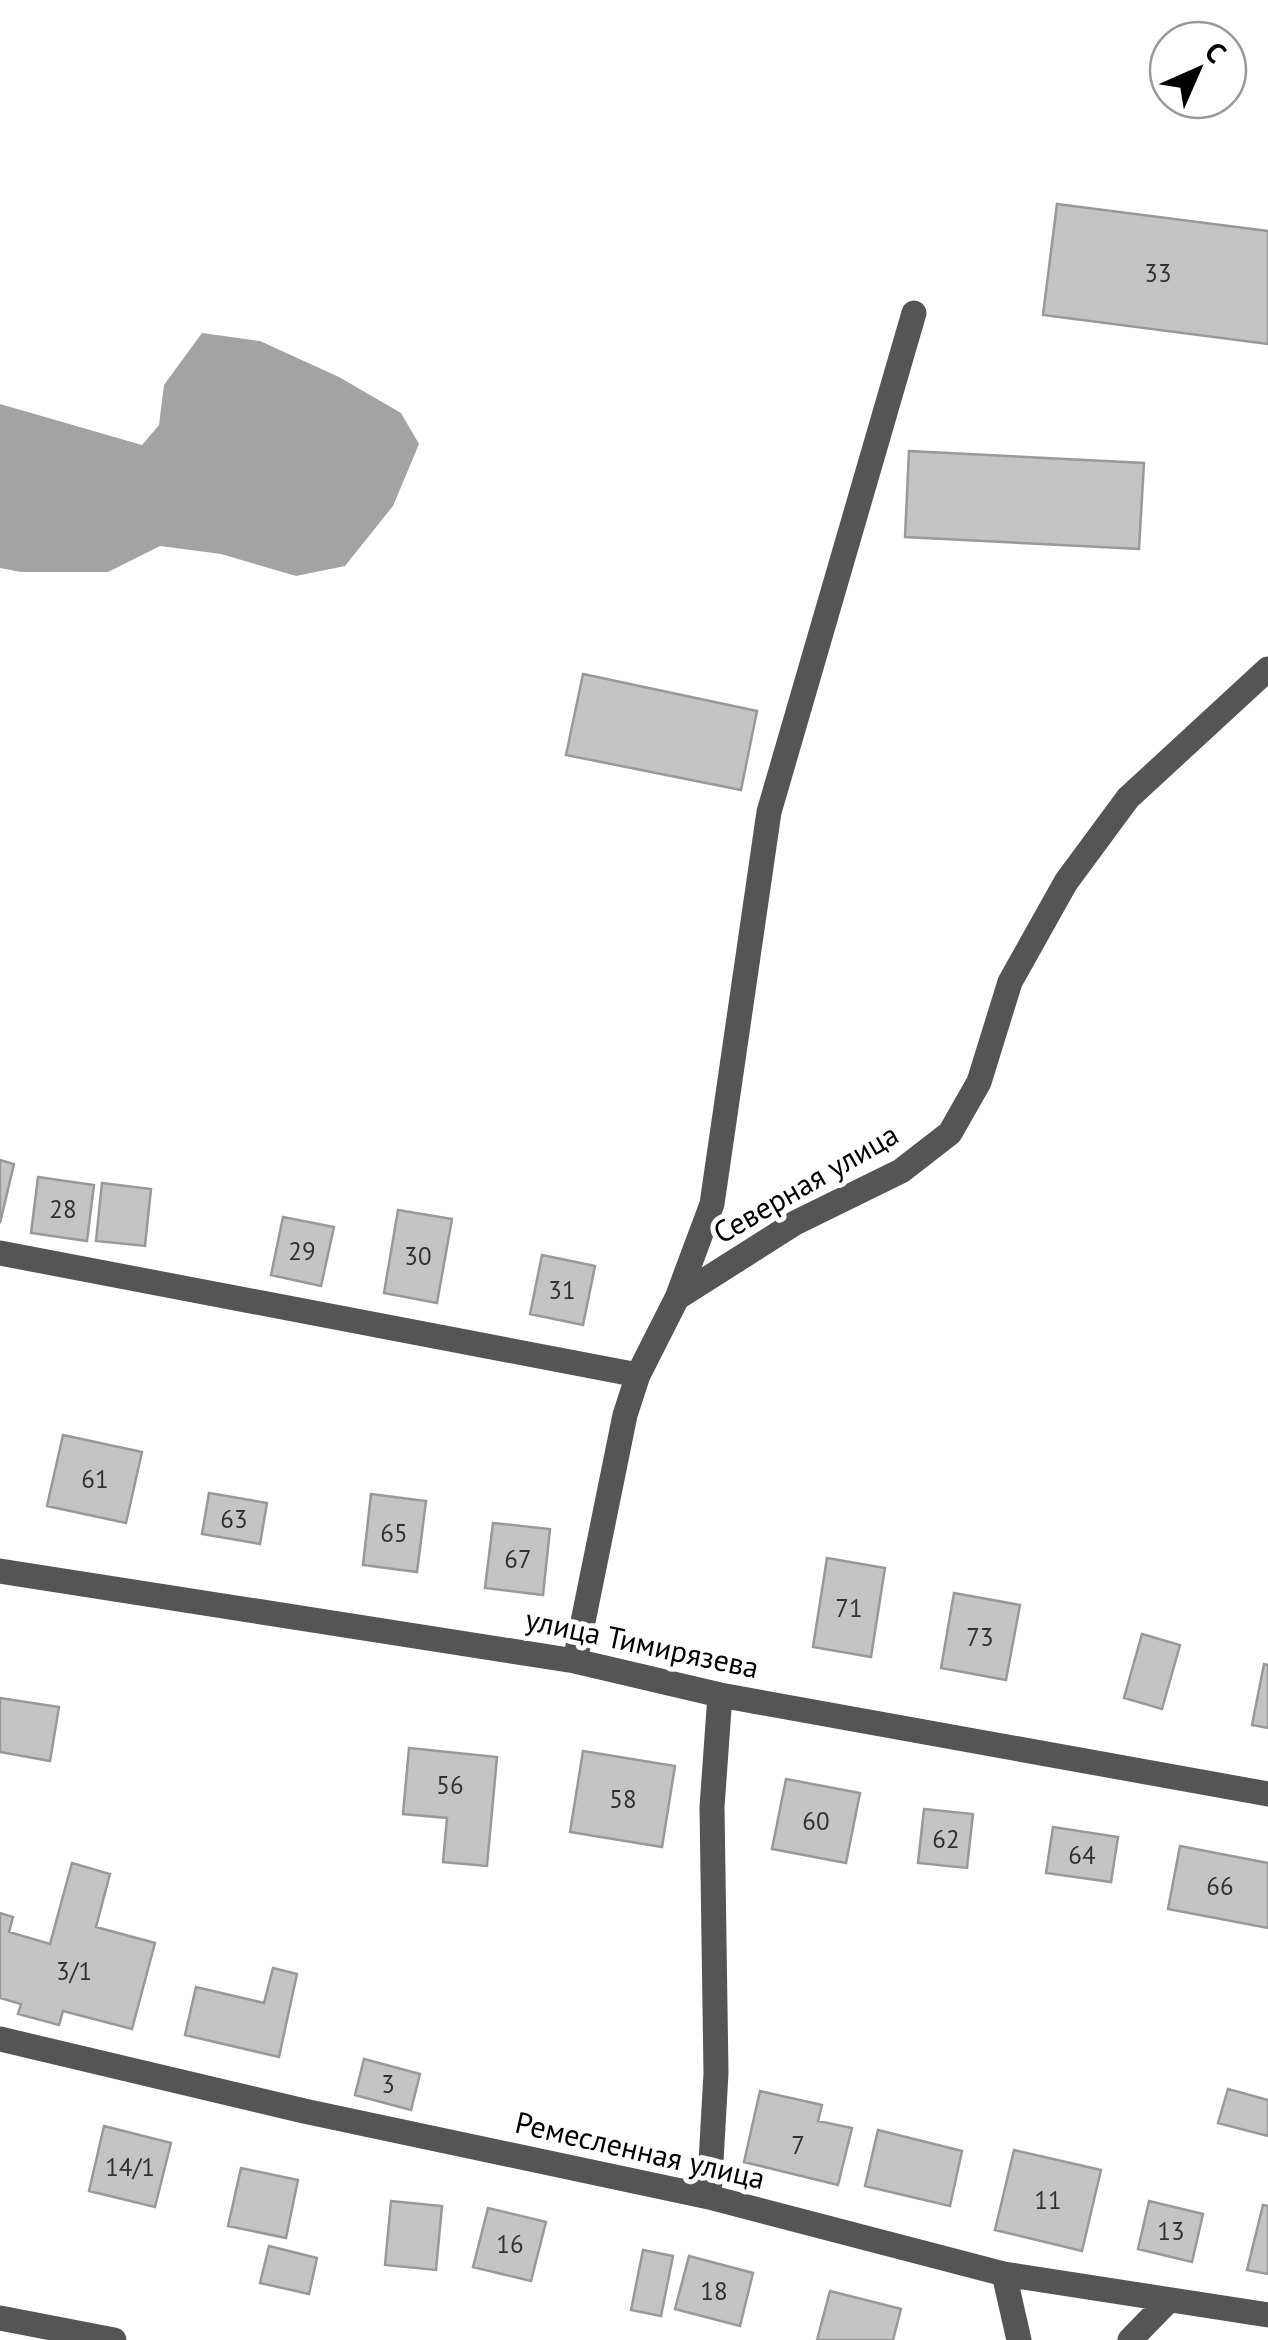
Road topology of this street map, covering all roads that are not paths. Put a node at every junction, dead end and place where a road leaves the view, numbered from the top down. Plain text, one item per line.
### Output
1 (914, 313) dead end
2 (1268, 668) edge
3 (0, 1253) edge
4 (677, 1298) junction
5 (638, 1374) junction
6 (0, 1571) edge
7 (575, 1660) junction
8 (720, 1694) junction
9 (1268, 1794) edge
10 (0, 2039) edge
11 (709, 2197) junction
12 (1004, 2274) junction
13 (1169, 2300) junction
14 (1268, 2315) edge
15 (0, 2318) edge
16 (114, 2340) edge
17 (1019, 2340) edge
18 (1130, 2340) edge

1 - 4 street
2 - 4 street, Северная улица
3 - 5 street
4 - 5 street
5 - 7 street
6 - 7 street, улица Тимирязева
7 - 8 street, улица Тимирязева
8 - 9 street, улица Тимирязева
8 - 11 street
10 - 11 street, Ремесленная улица
11 - 12 street, Ремесленная улица
12 - 13 street, Ремесленная улица
12 - 17 street
13 - 14 street, Ремесленная улица
13 - 18 street
15 - 16 street

